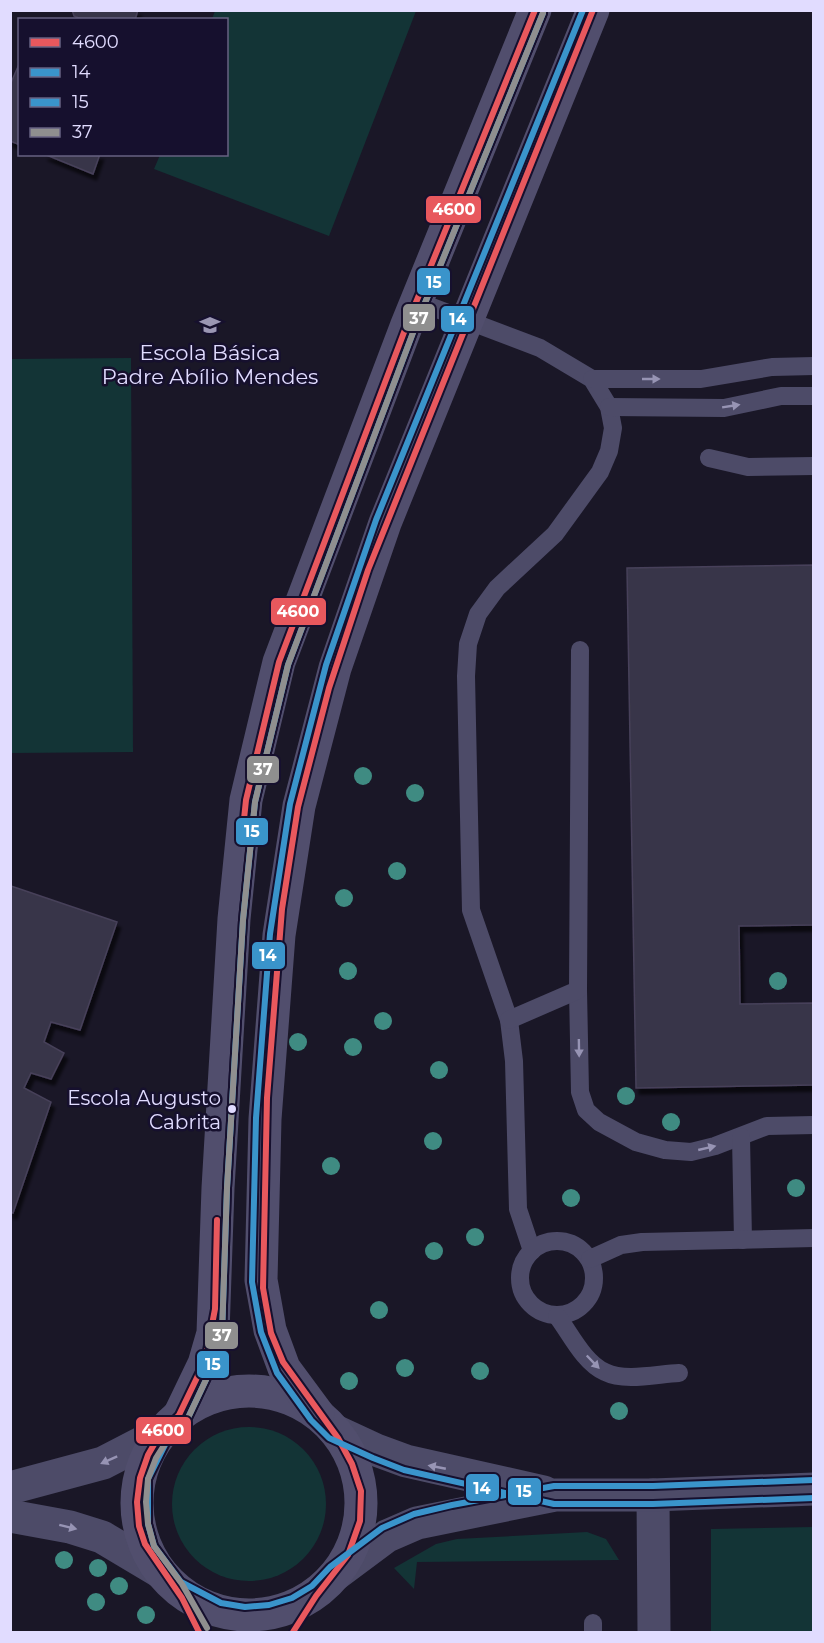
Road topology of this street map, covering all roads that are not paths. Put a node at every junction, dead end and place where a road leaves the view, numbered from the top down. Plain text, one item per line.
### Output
1 (536, 10) edge
2 (593, 10) edge
3 (416, 301) junction
4 (469, 322) junction
5 (813, 366) edge
6 (592, 379) junction
7 (813, 396) edge
8 (609, 407) junction
9 (709, 458) dead end
10 (813, 466) edge
11 (580, 650) dead end
12 (578, 990) junction
13 (509, 1020) junction
14 (813, 1125) edge
15 (741, 1137) junction
16 (813, 1238) edge
17 (743, 1240) junction
18 (532, 1251) junction
19 (590, 1259) junction
20 (557, 1316) junction
21 (679, 1373) dead end
22 (326, 1422) junction
23 (170, 1425) junction
24 (10, 1488) edge
25 (813, 1489) edge
26 (555, 1495) junction
27 (653, 1495) junction
28 (10, 1516) edge
29 (167, 1580) junction
30 (327, 1583) junction
31 (199, 1632) edge
32 (293, 1632) edge
33 (654, 1632) edge

1 - 3 main road
2 - 4 main road
3 - 4 lane
3 - 23 main road
4 - 6 lane
4 - 22 main road
6 -> 5 lane
6 - 8 lane
8 -> 7 lane
8 - 13 lane
9 - 10 lane
11 - 12 lane
12 - 13 lane
12 -> 15 lane
13 - 18 lane
14 - 15 lane
15 - 17 lane
16 - 17 lane
17 - 19 lane
18 - 19 lane
18 - 20 lane
19 - 20 lane
20 -> 21 lane
22 - 23 main road
26 -> 22 street
22 - 30 main road
23 -> 24 street
23 - 29 main road
25 - 27 street
26 - 27 street
26 - 30 street
27 - 33 street
28 -> 29 street
29 - 30 main road
29 - 31 main road
30 - 32 main road

